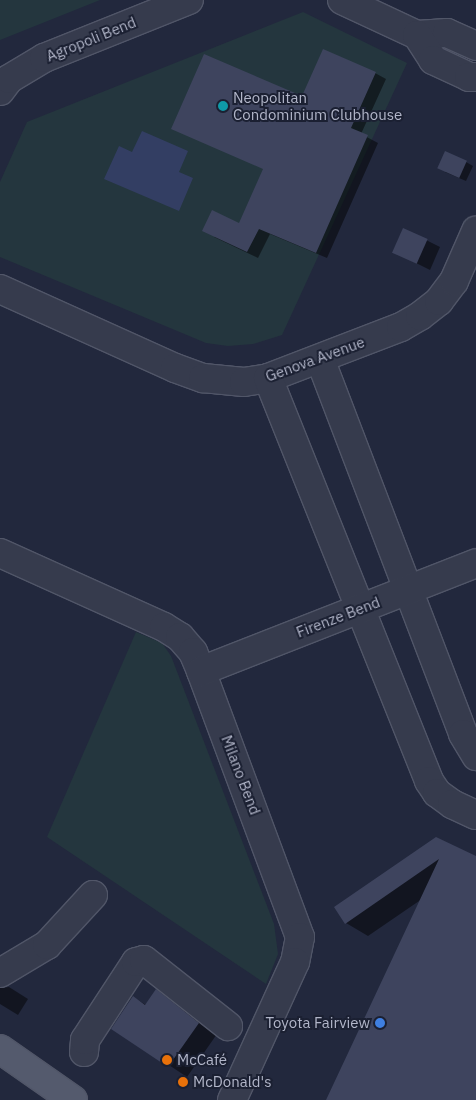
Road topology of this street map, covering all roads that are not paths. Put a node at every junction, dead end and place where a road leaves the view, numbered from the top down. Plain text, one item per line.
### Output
1 (189, 0) edge
2 (342, 0) edge
3 (153, 7) edge
4 (417, 35) junction
5 (476, 46) edge
6 (476, 77) edge
7 (0, 90) edge
8 (476, 231) edge
9 (0, 289) edge
10 (320, 359) junction
11 (268, 378) junction
12 (0, 553) edge
13 (476, 562) edge
14 (406, 590) junction
15 (360, 608) junction
16 (201, 671) junction
17 (476, 756) edge
18 (476, 815) edge
19 (94, 895) dead end
20 (0, 973) edge
21 (228, 1026) dead end
22 (0, 1049) edge
23 (84, 1052) dead end
24 (74, 1100) edge
25 (232, 1100) edge

1 - 3 street, Agropoli Bend
2 - 4 street
3 - 7 street, Agropoli Bend
4 - 5 street
4 - 6 street
8 - 10 street, Genova Avenue
9 - 11 street, Genova Avenue
10 - 11 street, Genova Avenue
10 - 14 street
11 - 15 street
12 - 16 street, Milano Bend
13 - 14 street, Firenze Bend
14 - 15 street, Firenze Bend
14 - 17 street
15 - 16 street, Firenze Bend
15 - 18 street
16 - 25 street, Milano Bend
19 - 20 street
21 - 23 street
22 - 24 main road

